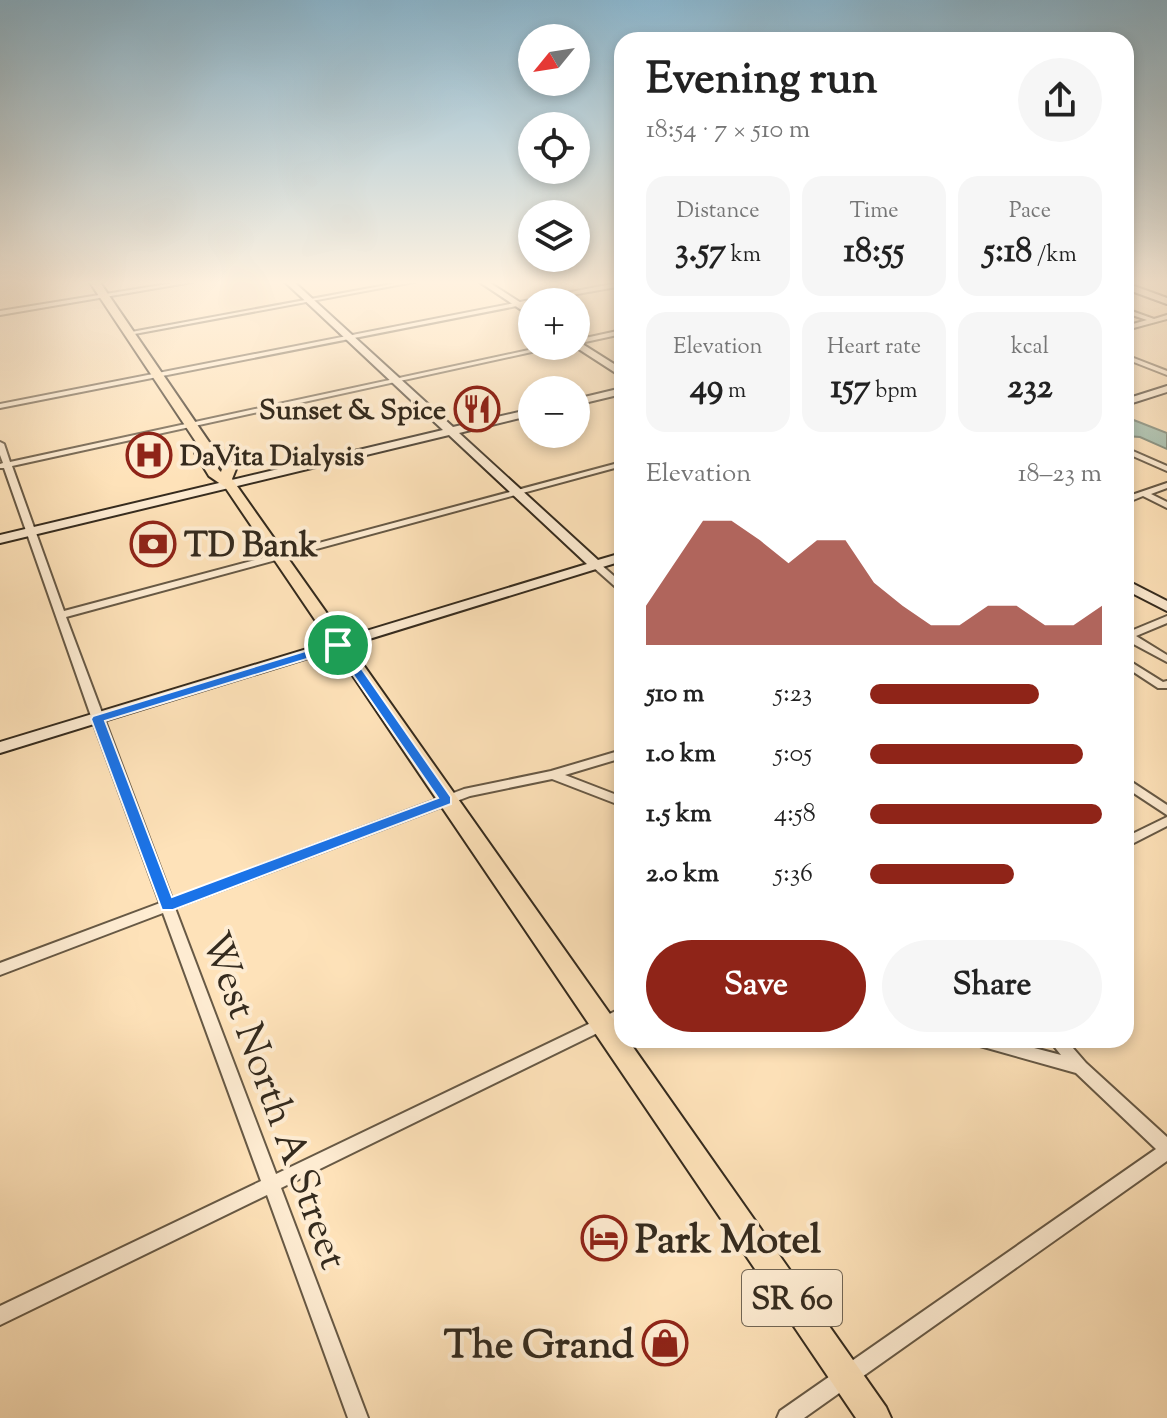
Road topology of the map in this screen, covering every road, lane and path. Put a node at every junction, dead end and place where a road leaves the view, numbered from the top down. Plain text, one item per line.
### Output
1 (138, 347) edge
2 (298, 347) edge
3 (360, 347) edge
4 (590, 352) edge
5 (518, 354) edge
6 (1134, 360) edge
7 (614, 368) edge
8 (1167, 373) edge
9 (157, 375) junction
10 (396, 380) junction
11 (1167, 389) edge
12 (614, 393) edge
13 (590, 399) edge
14 (1134, 399) edge
15 (0, 406) edge
16 (518, 415) edge
17 (191, 425) junction
18 (451, 431) junction
19 (0, 444) edge
20 (1134, 454) edge
21 (4, 465) edge
22 (614, 466) edge
23 (1167, 469) edge
24 (228, 481) junction
25 (1167, 485) edge
26 (517, 492) junction
27 (1143, 493) junction
28 (1134, 497) edge
29 (1167, 505) edge
30 (31, 531) junction
31 (0, 539) edge
32 (279, 556) junction
33 (614, 559) edge
34 (596, 565) junction
35 (614, 581) edge
36 (1134, 588) edge
37 (1167, 607) edge
38 (61, 615) junction
39 (1167, 619) edge
40 (1134, 633) edge
41 (1134, 640) edge
42 (338, 645) junction
43 (1167, 659) edge
44 (1134, 667) edge
45 (1167, 684) edge
46 (98, 719) junction
47 (0, 748) edge
48 (614, 756) edge
49 (552, 775) junction
50 (1134, 788) edge
51 (614, 799) edge
52 (446, 800) junction
53 (1167, 811) edge
54 (1167, 821) edge
55 (1134, 838) edge
56 (167, 906) junction
57 (0, 969) edge
58 (612, 1019) edge
59 (631, 1048) edge
60 (1009, 1048) edge
61 (1064, 1048) edge
62 (1081, 1068) junction
63 (1167, 1149) edge
64 (271, 1186) junction
65 (0, 1316) edge
66 (846, 1377) junction
67 (358, 1418) edge
68 (787, 1418) edge
69 (875, 1418) edge

1 - 9 main road, SR 60
2 - 9 street
3 - 10 main road
4 - 7 main road
5 - 10 street
6 - 8 street
9 - 15 street
9 - 17 main road, SR 60
10 - 17 street
10 - 18 main road
11 - 14 main road
12 - 13 main road
16 - 18 main road
17 - 21 street
17 - 24 main road, SR 60
18 - 24 main road
18 - 26 main road
19 - 21 street, West North A Street
20 - 23 street
21 - 30 street, West North A Street
22 - 26 street
24 - 30 main road
24 - 32 main road, SR 60
25 - 27 street
26 - 32 street
26 - 34 main road
27 - 28 street
27 - 29 street
30 - 31 main road
30 - 38 street, West North A Street
32 - 38 street
32 - 42 main road, SR 60
33 - 34 main road
34 - 35 street
34 - 42 main road
36 - 37 main road
38 - 46 street, West North A Street
39 - 40 street
41 - 43 street
42 - 46 main road
42 - 52 main road, SR 60
44 - 45 street
46 - 47 main road
46 - 56 street, West North A Street
48 - 49 street
49 - 51 street
49 - 52 street
50 - 53 street
52 - 56 street
52 - 58 main road, SR 60
54 - 55 street
56 - 57 street
56 - 64 street, West North A Street
58 - 64 street
59 - 66 main road, SR 60
60 - 62 street
61 - 62 street
62 - 63 street
63 - 66 street
64 - 65 street
64 - 67 street, West North A Street
66 - 68 street
66 - 69 main road, SR 60

